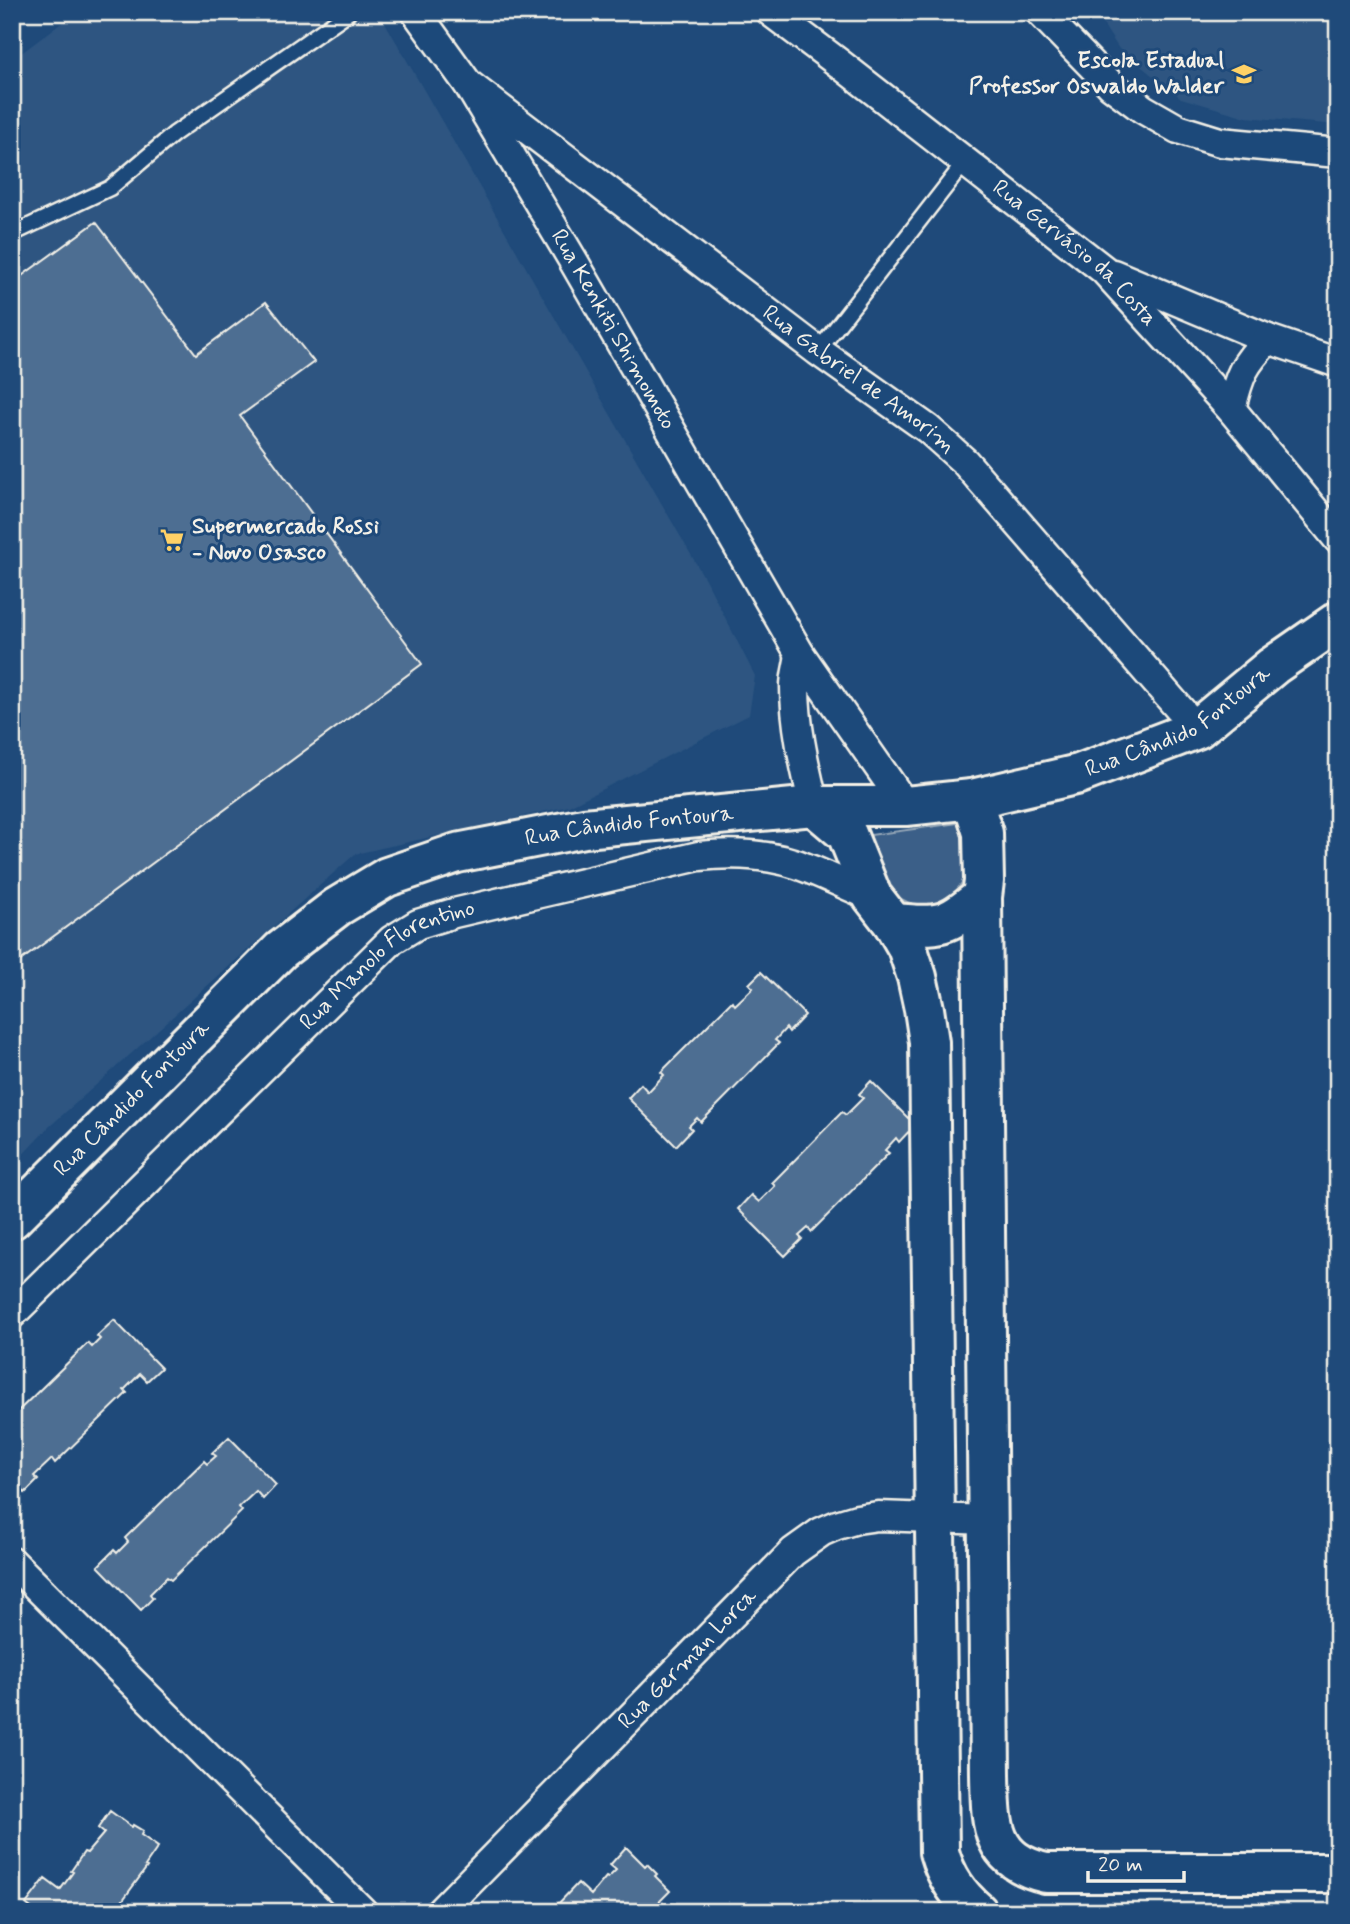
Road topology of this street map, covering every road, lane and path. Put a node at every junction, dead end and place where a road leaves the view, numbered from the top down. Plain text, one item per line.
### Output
1 (349, 12) edge
2 (416, 12) edge
3 (771, 12) edge
4 (1040, 12) edge
5 (468, 84) junction
6 (1338, 153) edge
7 (965, 162) junction
8 (12, 234) edge
9 (1104, 270) junction
10 (1268, 339) junction
11 (818, 351) junction
12 (1338, 363) edge
13 (1231, 410) junction
14 (1338, 539) edge
15 (1338, 621) edge
16 (800, 654) junction
17 (1197, 729) junction
18 (972, 799) junction
19 (814, 806) junction
20 (906, 806) junction
21 (982, 897) junction
22 (883, 909) junction
23 (12, 1219) edge
24 (12, 1314) edge
25 (934, 1519) junction
26 (988, 1520) junction
27 (12, 1562) edge
28 (1338, 1873) edge
29 (363, 1912) edge
30 (440, 1912) edge
31 (978, 1912) edge

1 - 8 lane
2 - 5 street, Rua Kenkiti Shimomoto
3 - 7 street, Rua Gervásio da Costa
4 - 6 street
5 - 11 street, Rua Gabriel de Amorim
5 - 16 street, Rua Kenkiti Shimomoto
7 - 9 street, Rua Gervásio da Costa
7 - 11 lane
9 - 10 street
9 - 13 street, Rua Gervásio da Costa
10 - 12 street
10 - 13 street
11 - 17 street, Rua Gabriel de Amorim
13 - 14 street, Rua Gervásio da Costa
15 - 17 street, Rua Cândido Fontoura
16 - 19 street
16 - 20 street, Rua Kenkiti Shimomoto
17 - 18 street, Rua Cândido Fontoura
18 - 20 street, Rua Cândido Fontoura
18 - 21 street
19 - 20 street, Rua Cândido Fontoura
19 - 22 street
19 - 23 street, Rua Cândido Fontoura
21 - 22 street
21 - 26 street
22 - 24 street, Rua Manolo Florentino
22 - 25 street
25 - 26 street, Rua German Lorca
25 - 30 street, Rua German Lorca
25 - 31 street
26 - 28 street
27 - 29 street

